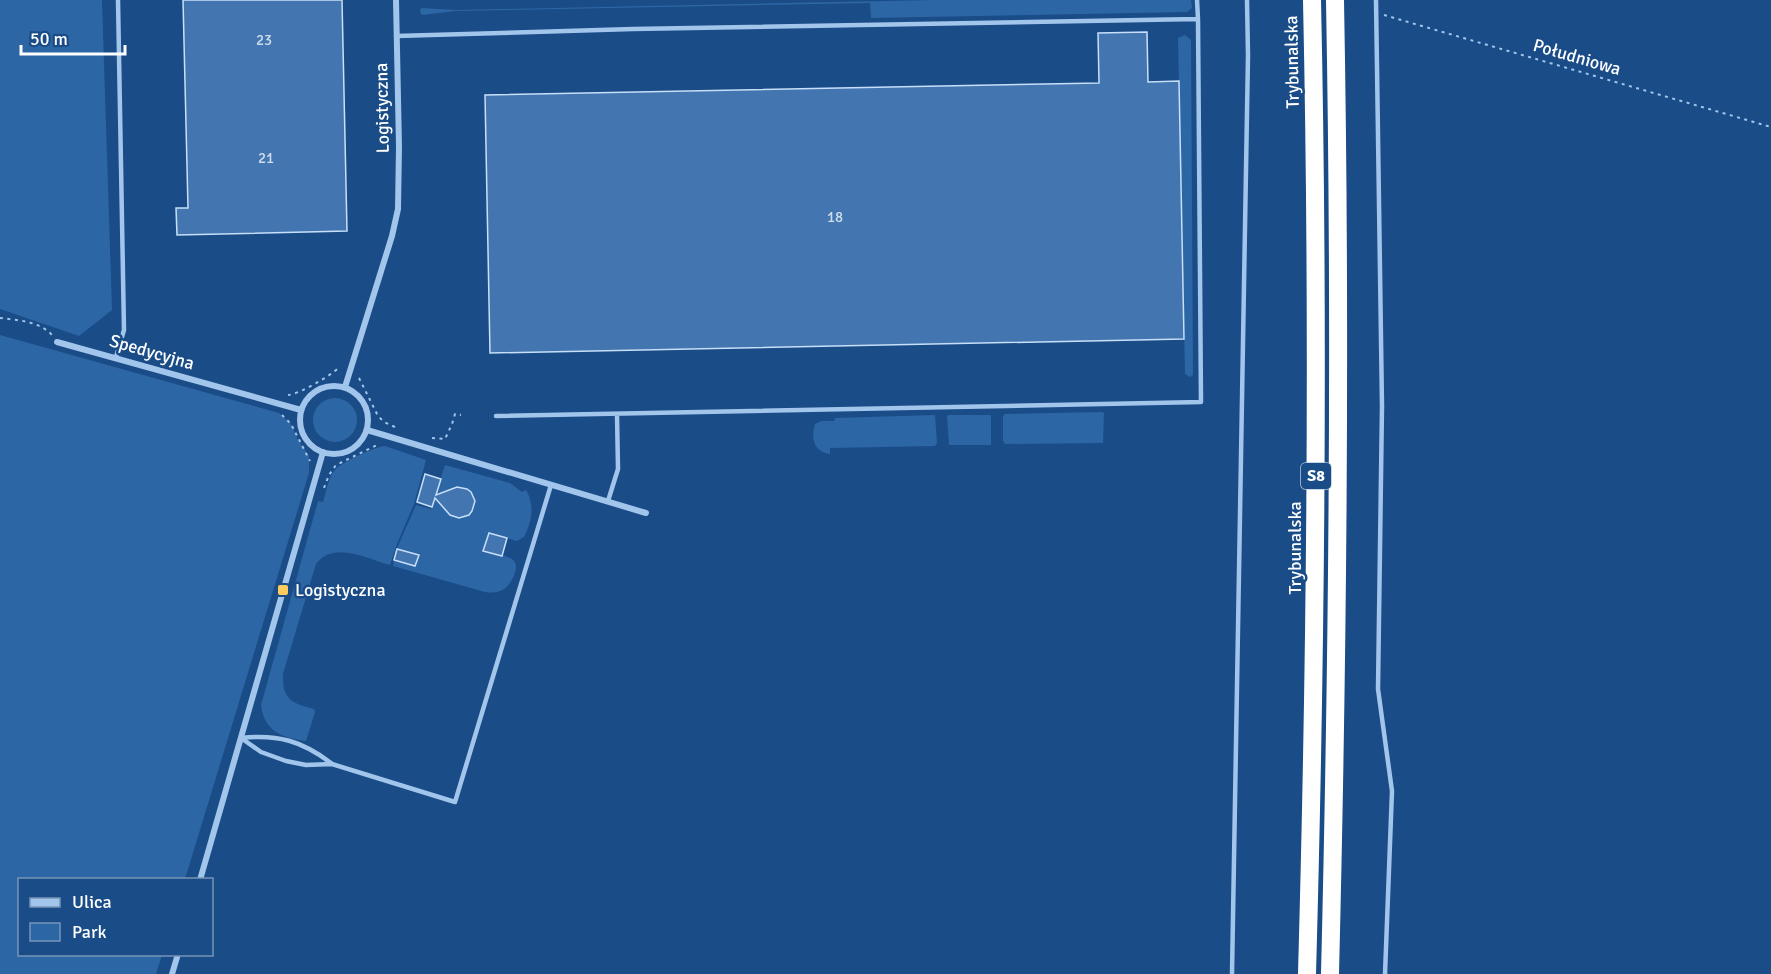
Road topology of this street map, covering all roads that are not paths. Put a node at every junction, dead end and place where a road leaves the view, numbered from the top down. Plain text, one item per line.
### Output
1 (118, 0) edge
2 (396, 0) edge
3 (1197, 0) edge
4 (1247, 0) edge
5 (1312, 0) edge
6 (1335, 0) edge
7 (1376, 0) edge
8 (1198, 19) junction
9 (396, 36) junction
10 (57, 342) road end
11 (116, 357) junction
12 (345, 387) junction
13 (301, 410) junction
14 (617, 415) junction
15 (496, 416) dead end
16 (367, 430) junction
17 (323, 452) junction
18 (551, 485) junction
19 (608, 501) junction
20 (646, 513) dead end
21 (241, 738) junction
22 (332, 764) junction
23 (200, 878) edge
24 (177, 956) edge
25 (172, 974) edge
26 (1232, 974) edge
27 (1307, 974) edge
28 (1330, 974) edge
29 (1385, 974) edge

1 - 11 lane
2 - 9 street, Logistyczna
3 - 8 lane
4 - 26 lane
5 - 27 highway, Trybunalska / S8
6 - 28 highway, S8
7 - 29 lane
8 - 9 lane
8 - 14 lane
9 - 12 street, Logistyczna
10 - 11 street, Spedycyjna
11 - 13 street, Spedycyjna
12 - 13 street
12 - 16 street
13 - 17 street
14 - 15 lane
14 - 19 lane
16 - 17 street
16 - 18 street
17 - 21 street
18 - 19 street
18 - 22 lane
19 - 20 street
21 - 22 lane
21 - 22 lane
21 - 23 street
24 - 25 street

